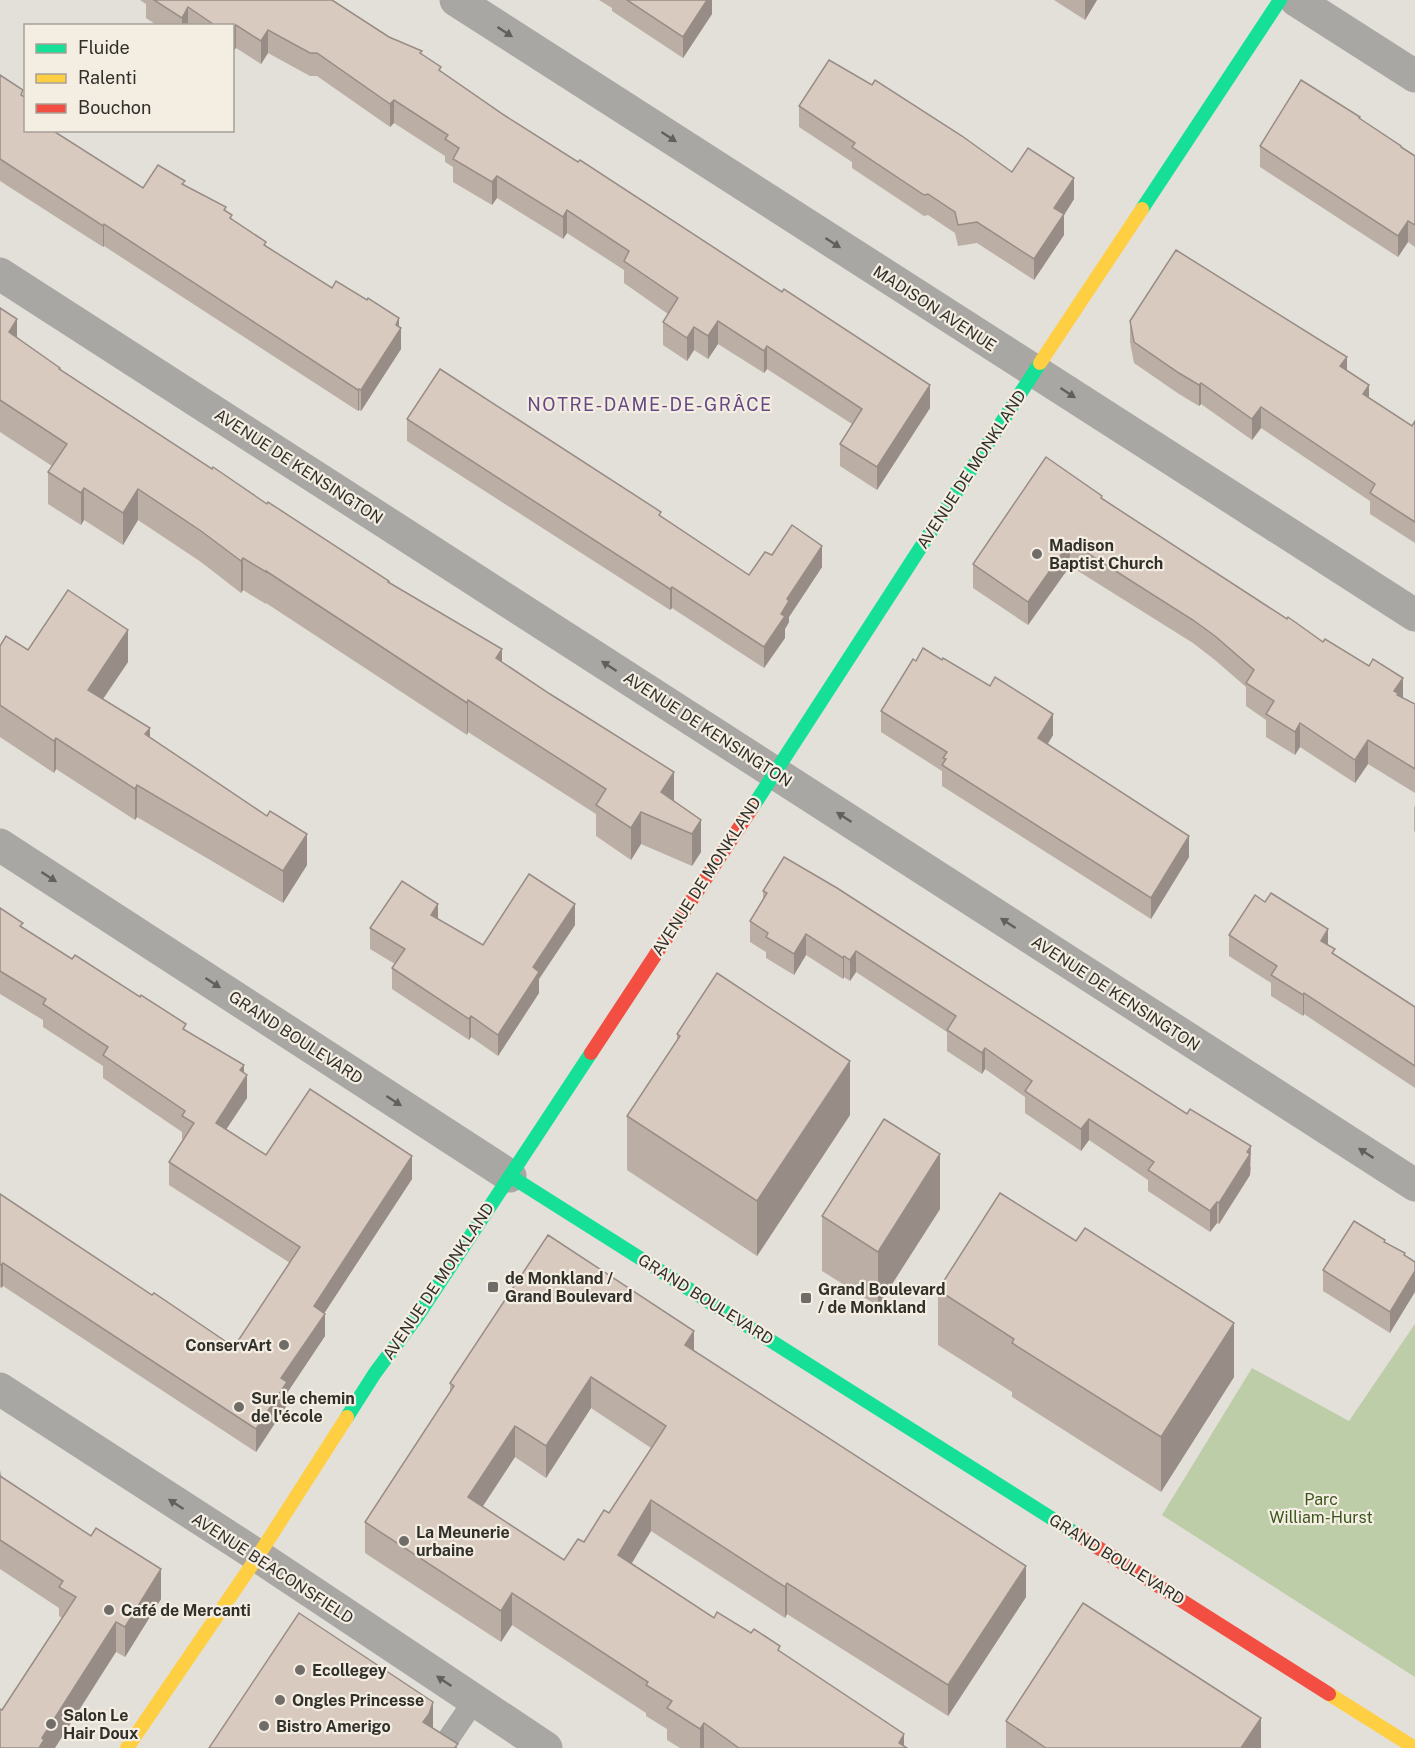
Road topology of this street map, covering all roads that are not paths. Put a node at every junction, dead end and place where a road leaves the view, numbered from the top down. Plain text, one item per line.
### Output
1 (456, 0) edge
2 (1280, 0) edge
3 (1296, 0) edge
4 (1415, 76) edge
5 (0, 274) edge
6 (1035, 371) junction
7 (1415, 615) edge
8 (775, 773) junction
9 (0, 845) edge
10 (510, 1176) junction
11 (1415, 1185) edge
12 (0, 1389) edge
13 (258, 1556) junction
14 (474, 1701) junction
15 (127, 1748) edge
16 (442, 1748) edge
17 (546, 1748) edge
18 (1415, 1748) edge

1 -> 6 street, MADISON AVENUE
2 - 6 street, AVENUE DE MONKLAND
3 - 4 street
8 -> 5 street, AVENUE DE KENSINGTON
6 -> 7 street, MADISON AVENUE
6 - 8 street, AVENUE DE MONKLAND
8 - 10 street, AVENUE DE MONKLAND
11 -> 8 street, AVENUE DE KENSINGTON
9 -> 10 street, GRAND BOULEVARD
10 - 13 street, AVENUE DE MONKLAND
10 - 18 street, GRAND BOULEVARD
13 -> 12 street, AVENUE BEACONSFIELD
14 -> 13 street, AVENUE BEACONSFIELD
13 - 15 street, AVENUE DE MONKLAND
14 - 16 lane
14 - 17 street, AVENUE BEACONSFIELD

